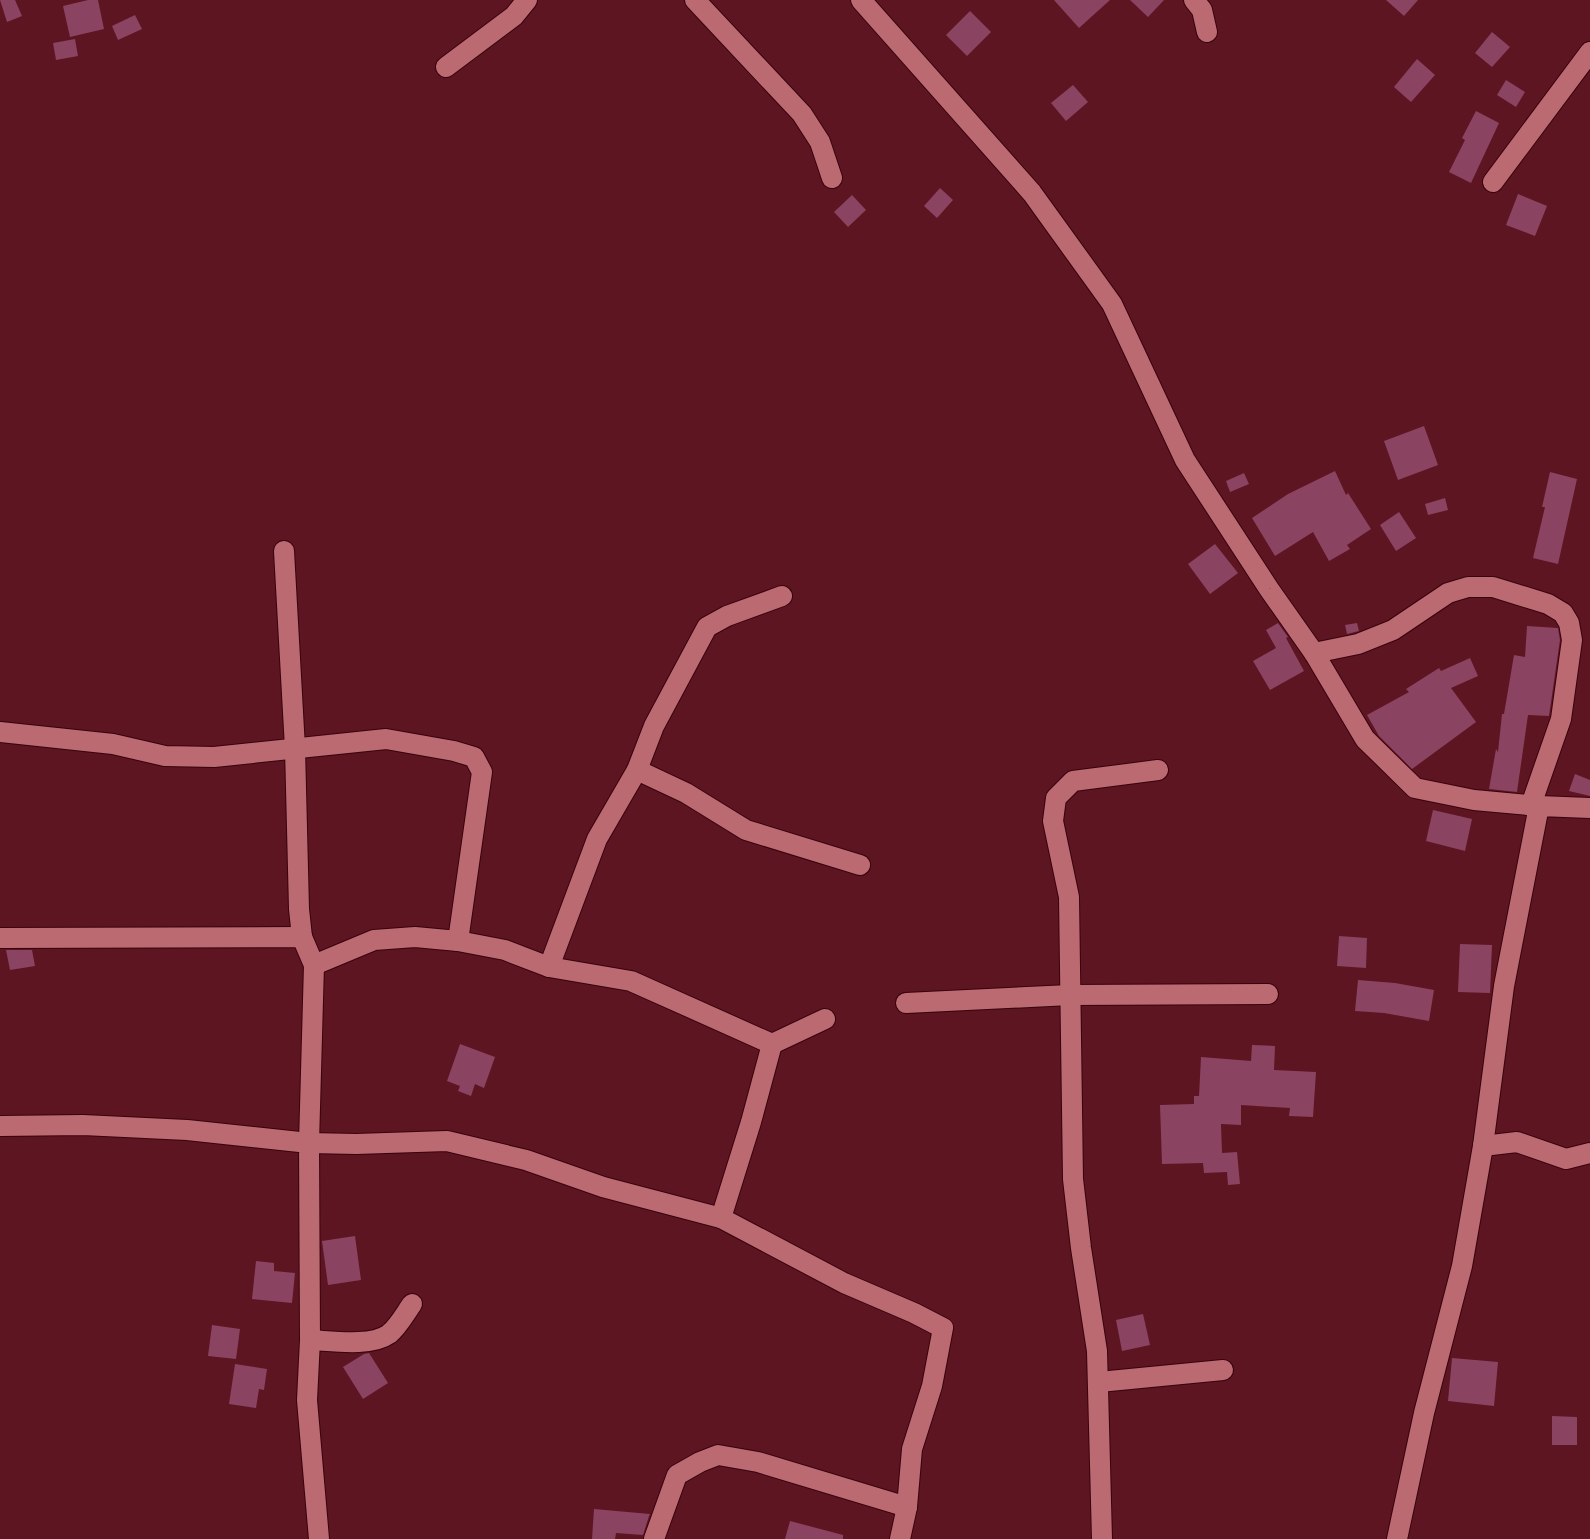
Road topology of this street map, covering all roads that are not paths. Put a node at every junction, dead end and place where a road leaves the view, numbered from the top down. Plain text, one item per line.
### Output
1 (526, 0) edge
2 (695, 0) edge
3 (861, 0) edge
4 (1194, 0) edge
5 (1207, 32) dead end
6 (1590, 52) edge
7 (446, 67) dead end
8 (832, 178) dead end
9 (1493, 182) dead end
10 (284, 550) dead end
11 (782, 596) dead end
12 (1314, 653) junction
13 (0, 732) edge
14 (295, 748) junction
15 (637, 770) junction
16 (1158, 770) dead end
17 (1535, 806) junction
18 (1590, 808) edge
19 (860, 865) dead end
20 (303, 937) junction
21 (0, 938) edge
22 (458, 941) junction
23 (314, 965) junction
24 (549, 967) junction
25 (1268, 994) dead end
26 (1070, 995) junction
27 (906, 1003) dead end
28 (825, 1019) dead end
29 (772, 1044) junction
30 (0, 1126) edge
31 (309, 1143) junction
32 (1484, 1146) junction
33 (1590, 1153) edge
34 (721, 1218) junction
35 (412, 1304) dead end
36 (310, 1340) junction
37 (1223, 1370) dead end
38 (1099, 1382) junction
39 (907, 1507) junction
40 (319, 1539) edge
41 (654, 1539) edge
42 (900, 1539) edge
43 (1102, 1539) edge
44 (1397, 1539) edge

1 - 7 street
2 - 8 street
3 - 12 street
4 - 5 street
6 - 9 street
10 - 14 street
11 - 15 street
12 - 17 street
12 - 17 street
13 - 14 street
14 - 20 street
14 - 22 street
15 - 19 street
15 - 24 street
16 - 26 street
17 - 18 street
17 - 32 street
20 - 21 street
20 - 23 street
22 - 23 street
22 - 24 street
23 - 31 street
24 - 29 street
25 - 26 street
26 - 27 street
26 - 38 street
28 - 29 street
29 - 34 street
30 - 31 street
31 - 34 street
31 - 36 street
32 - 33 street
32 - 44 street
34 - 39 street
35 - 36 street
36 - 40 street
37 - 38 street
38 - 43 street
39 - 41 street
39 - 42 street

